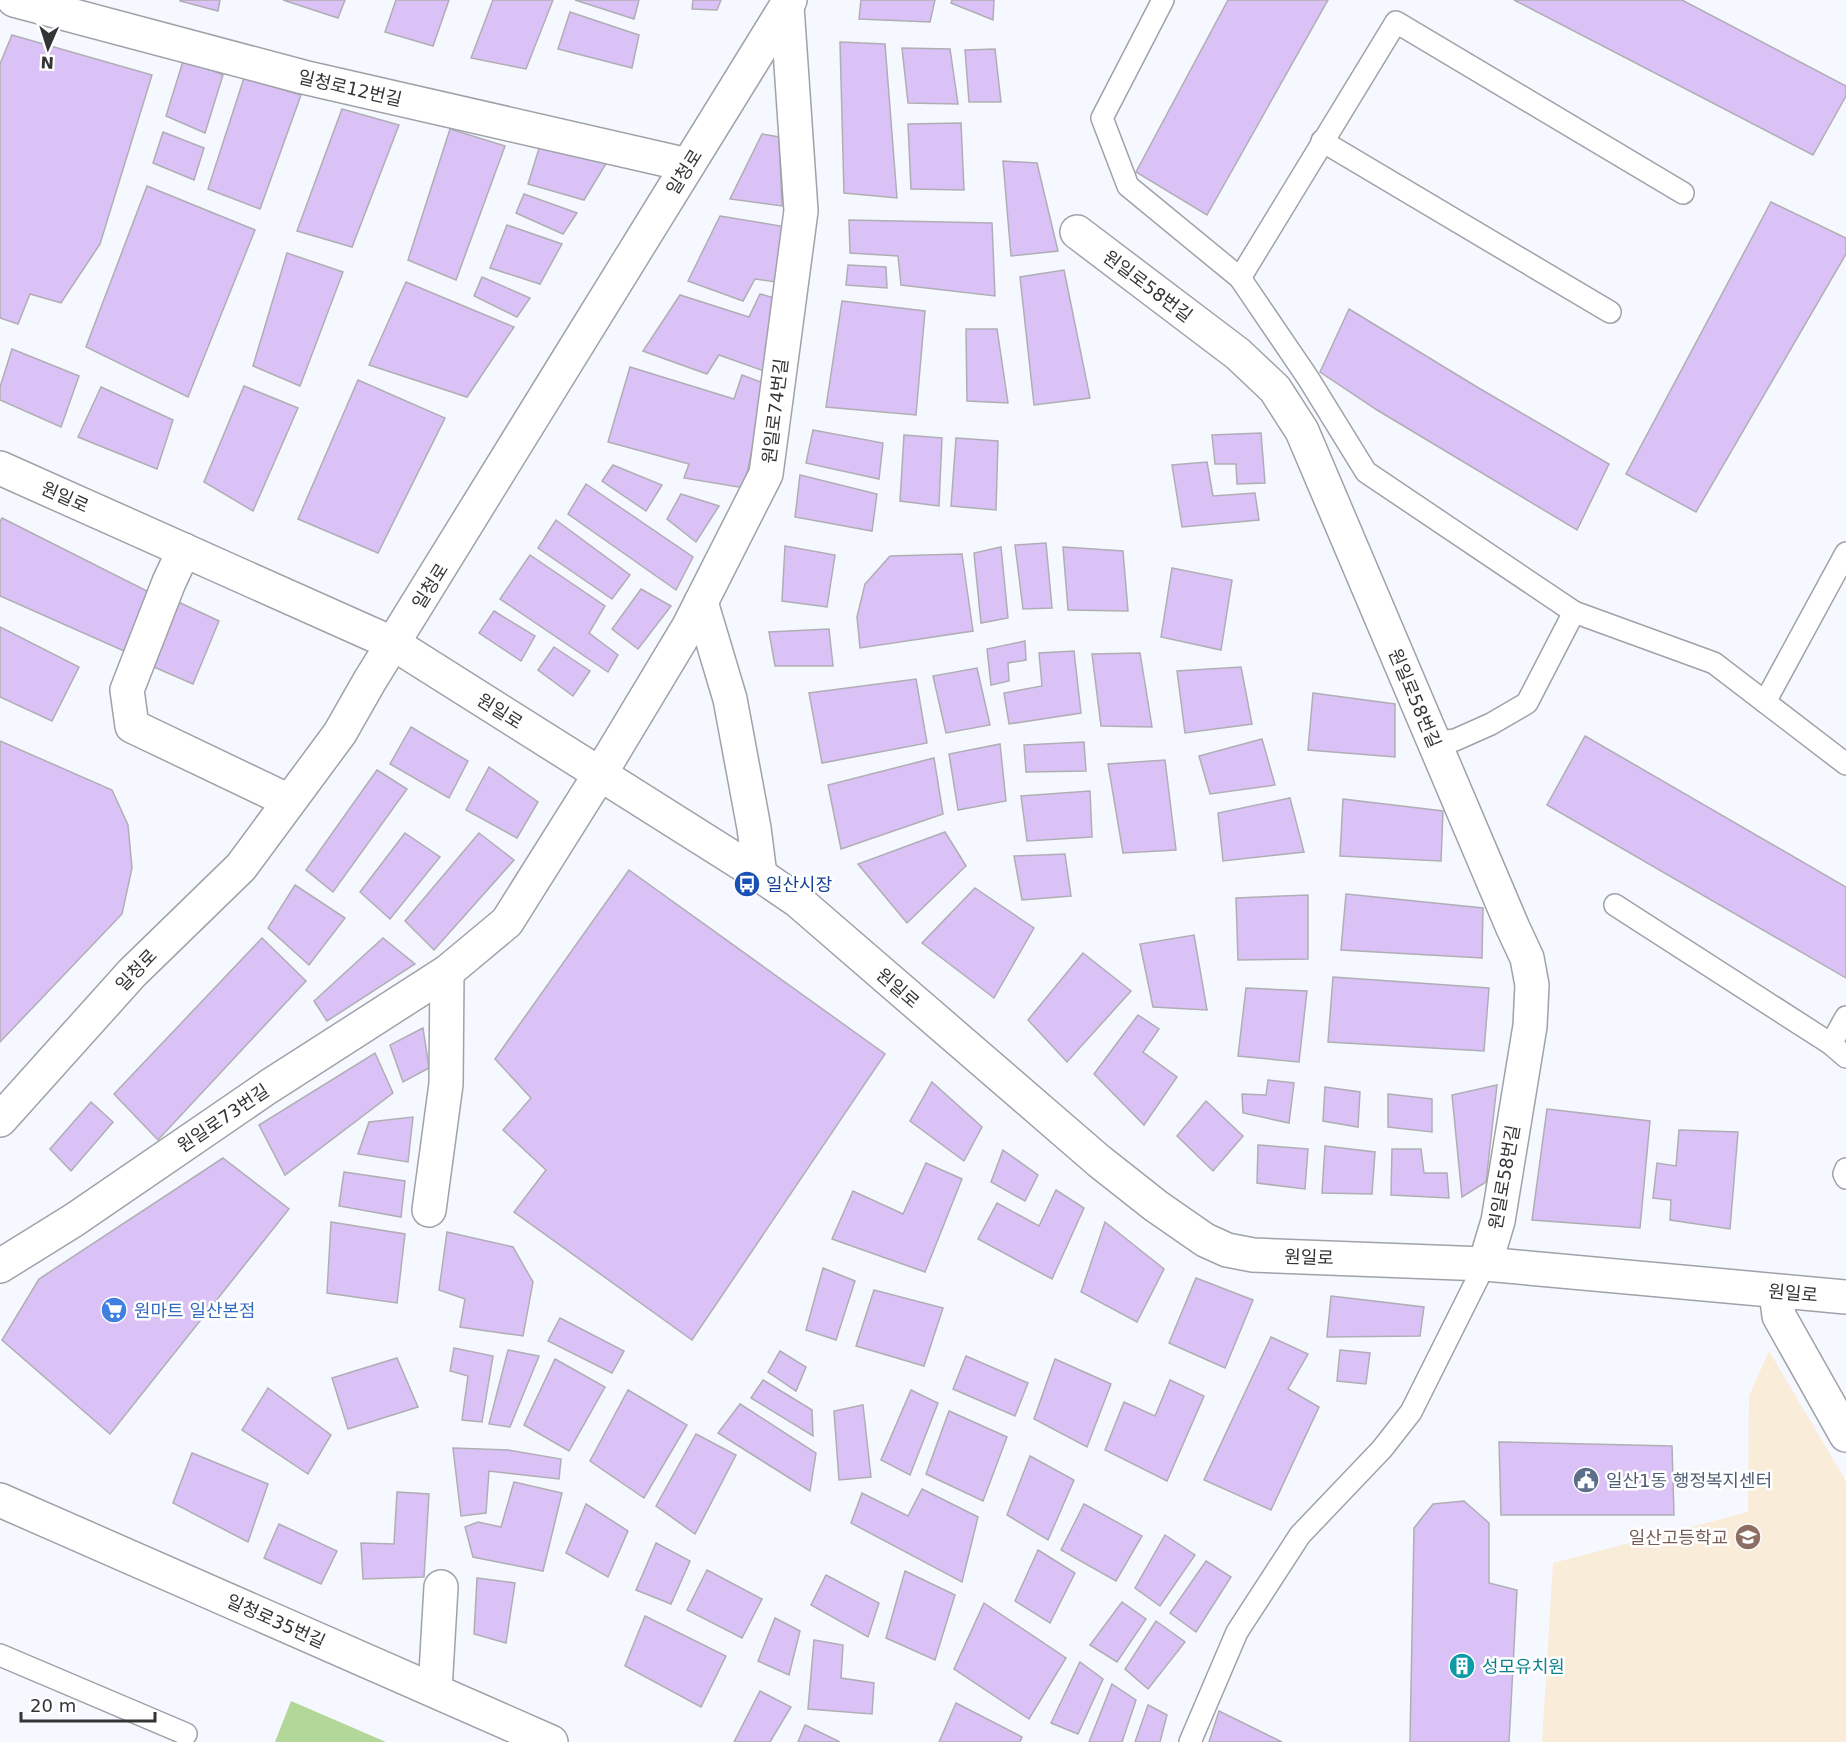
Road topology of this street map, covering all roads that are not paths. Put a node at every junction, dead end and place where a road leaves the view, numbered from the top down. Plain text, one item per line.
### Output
1 (14, 0) edge
2 (1163, 0) edge
3 (789, 3) edge
4 (1322, 141) junction
5 (688, 165) junction
6 (1683, 193) dead end
7 (1077, 232) dead end
8 (1240, 278) junction
9 (1610, 312) dead end
10 (0, 468) edge
11 (184, 550) junction
12 (1846, 553) edge
13 (701, 602) junction
14 (1574, 612) junction
15 (394, 644) junction
16 (1765, 702) junction
17 (1434, 743) junction
18 (1846, 764) edge
19 (600, 774) junction
20 (290, 801) junction
21 (760, 875) junction
22 (1616, 905) dead end
23 (447, 972) junction
24 (1846, 1017) edge
25 (1839, 1051) edge
26 (0, 1120) edge
27 (1846, 1169) edge
28 (1846, 1178) edge
29 (429, 1210) dead end
30 (1485, 1264) junction
31 (0, 1266) edge
32 (1776, 1292) junction
33 (1846, 1297) edge
34 (1846, 1435) edge
35 (0, 1500) edge
36 (441, 1587) dead end
37 (0, 1655) edge
38 (435, 1690) junction
39 (186, 1734) dead end
40 (509, 1734) edge
41 (551, 1742) edge
42 (1190, 1742) edge

1 - 5 street, 일청로12번길
2 - 8 lane
3 - 5 street, 일청로
3 - 13 street, 원일로74번길
4 - 6 lane
4 - 8 lane
4 - 9 lane
5 - 15 street, 일청로
7 - 17 street, 원일로58번길
8 - 14 lane
10 - 11 street, 원일로
11 - 15 street, 원일로
11 - 20 street
12 - 16 lane
13 - 19 street, 원일로74번길
13 - 21 street
14 - 16 lane
14 - 17 lane
15 - 19 street, 원일로
15 - 20 street, 일청로
16 - 18 lane
17 - 30 street, 원일로58번길
19 - 21 street, 원일로
19 - 23 street, 원일로73번길
20 - 26 street, 일청로
21 - 30 street, 원일로
22 - 25 lane
23 - 29 street
23 - 31 street, 원일로73번길
24 - 25 lane
27 - 28 lane
30 - 32 street, 원일로
30 - 42 lane
32 - 33 street, 원일로
32 - 34 street
35 - 38 street, 일청로35번길
36 - 38 street
37 - 39 lane
38 - 40 street, 일청로35번길
40 - 41 street, 일청로35번길

